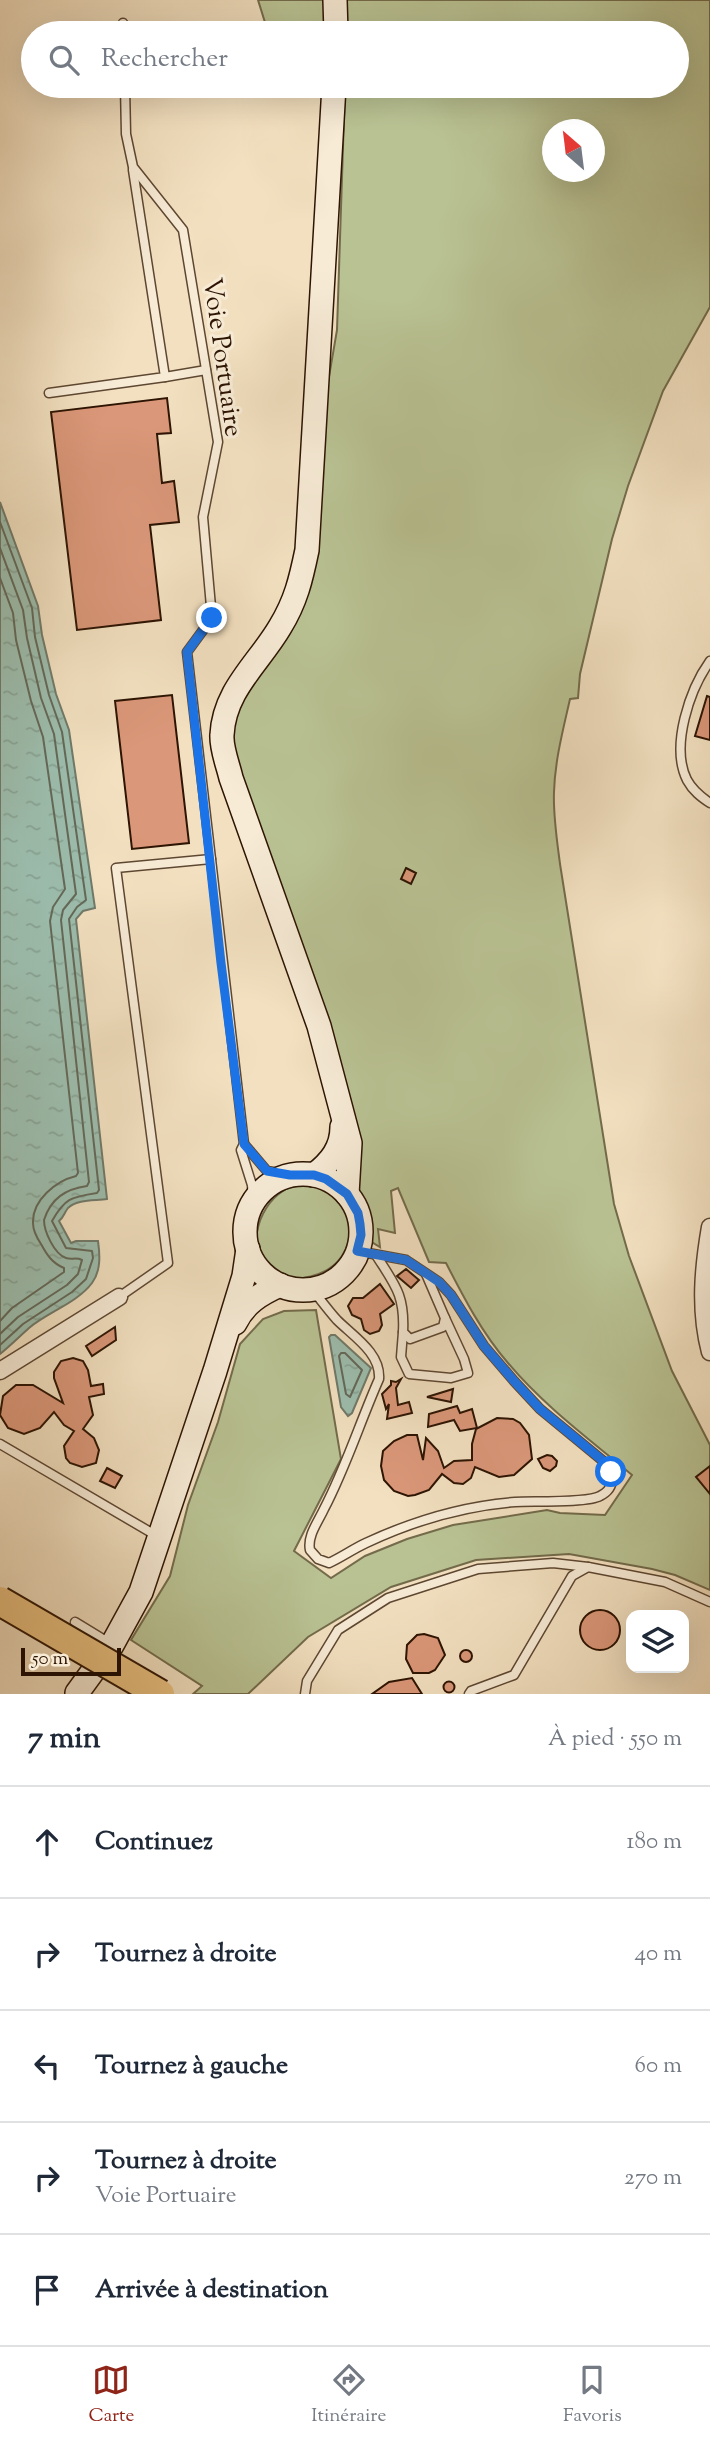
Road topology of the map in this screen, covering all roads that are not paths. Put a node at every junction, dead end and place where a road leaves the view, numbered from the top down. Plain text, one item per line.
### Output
1 (335, 0) edge
2 (336, 21) edge
3 (125, 98) edge
4 (333, 98) edge
5 (133, 167) junction
6 (206, 370) junction
7 (165, 377) junction
8 (49, 393) dead end
9 (710, 661) edge
10 (710, 803) edge
11 (211, 859) junction
12 (343, 1113) junction
13 (243, 1140) junction
14 (290, 1175) junction
15 (314, 1175) junction
16 (347, 1194) junction
17 (253, 1203) junction
18 (710, 1227) edge
19 (248, 1250) junction
20 (367, 1253) junction
21 (425, 1272) junction
22 (280, 1285) junction
23 (312, 1289) junction
24 (119, 1297) joint
25 (445, 1318) junction
26 (403, 1332) junction
27 (710, 1352) edge
28 (0, 1371) edge
29 (215, 1371) junction
30 (0, 1444) edge
31 (159, 1538) junction
32 (588, 1567) junction
33 (0, 1601) edge
34 (710, 1602) edge
35 (0, 1620) edge
36 (75, 1622) dead end
37 (111, 1645) junction
38 (77, 1694) edge
39 (129, 1694) edge
40 (160, 1694) edge
41 (305, 1694) edge
42 (468, 1694) edge

1 - 2 street
3 - 5 lane, Voie Portuaire
4 - 12 street
5 - 6 lane, Voie Portuaire
5 - 7 lane
6 - 7 lane
6 - 11 lane, Voie Portuaire
7 - 8 lane
9 - 10 lane
11 - 13 lane, Voie Portuaire
11 - 24 lane
12 - 15 street
12 - 16 street
13 - 14 lane
13 - 17 lane, Voie Portuaire
14 - 15 street
14 - 17 street
15 - 16 street
16 - 20 street
17 - 19 street
18 - 27 street
19 - 22 street
19 - 29 street
20 - 21 lane
20 - 23 street
20 - 26 lane
21 - 23 lane
21 - 25 lane
22 - 23 street
22 - 29 street
24 - 28 street
25 - 26 lane
25 - 26 lane
29 - 31 street
30 - 31 lane
31 - 37 street
32 - 34 lane
32 - 41 lane
32 - 42 lane
33 - 40 highway, bridge
35 - 39 highway
36 - 37 lane
37 - 38 street

